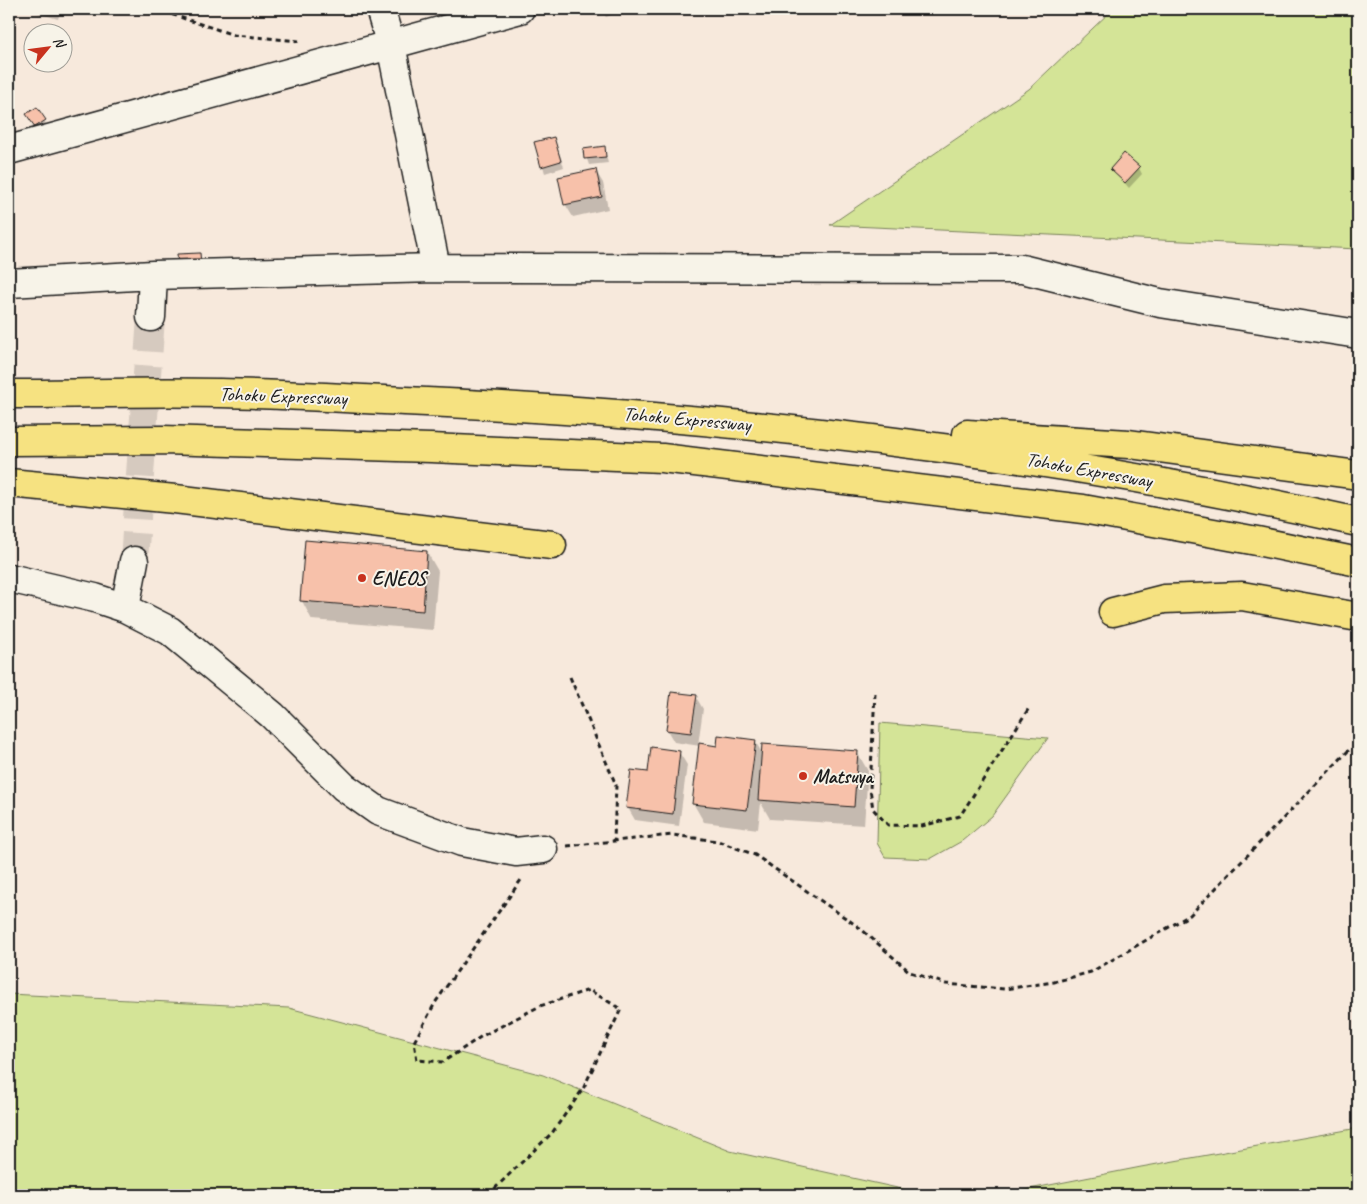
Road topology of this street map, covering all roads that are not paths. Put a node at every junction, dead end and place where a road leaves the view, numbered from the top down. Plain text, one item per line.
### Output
1 (380, 9) edge
2 (520, 9) edge
3 (391, 45) junction
4 (9, 150) edge
5 (436, 268) junction
6 (153, 275) junction
7 (9, 283) edge
8 (151, 317) tunnel mouth
9 (1358, 334) edge
10 (9, 394) edge
11 (662, 415) junction
12 (9, 441) edge
13 (1358, 475) edge
14 (9, 484) edge
15 (1358, 522) edge
16 (552, 546) dead end
17 (134, 561) tunnel mouth
18 (1358, 562) edge
19 (9, 578) edge
20 (125, 608) junction
21 (1113, 612) dead end
22 (1358, 617) edge
23 (543, 849) road end

1 - 3 street
2 - 3 street
3 - 4 street
3 - 5 street
5 - 6 street
5 - 9 street
6 - 7 street
6 - 8 street
10 - 11 highway, Tohoku Expressway
11 - 13 highway
11 - 15 highway, Tohoku Expressway
12 - 18 highway, Tohoku Expressway
14 - 16 highway
17 - 20 street
19 - 20 street
20 - 23 street
21 - 22 highway

